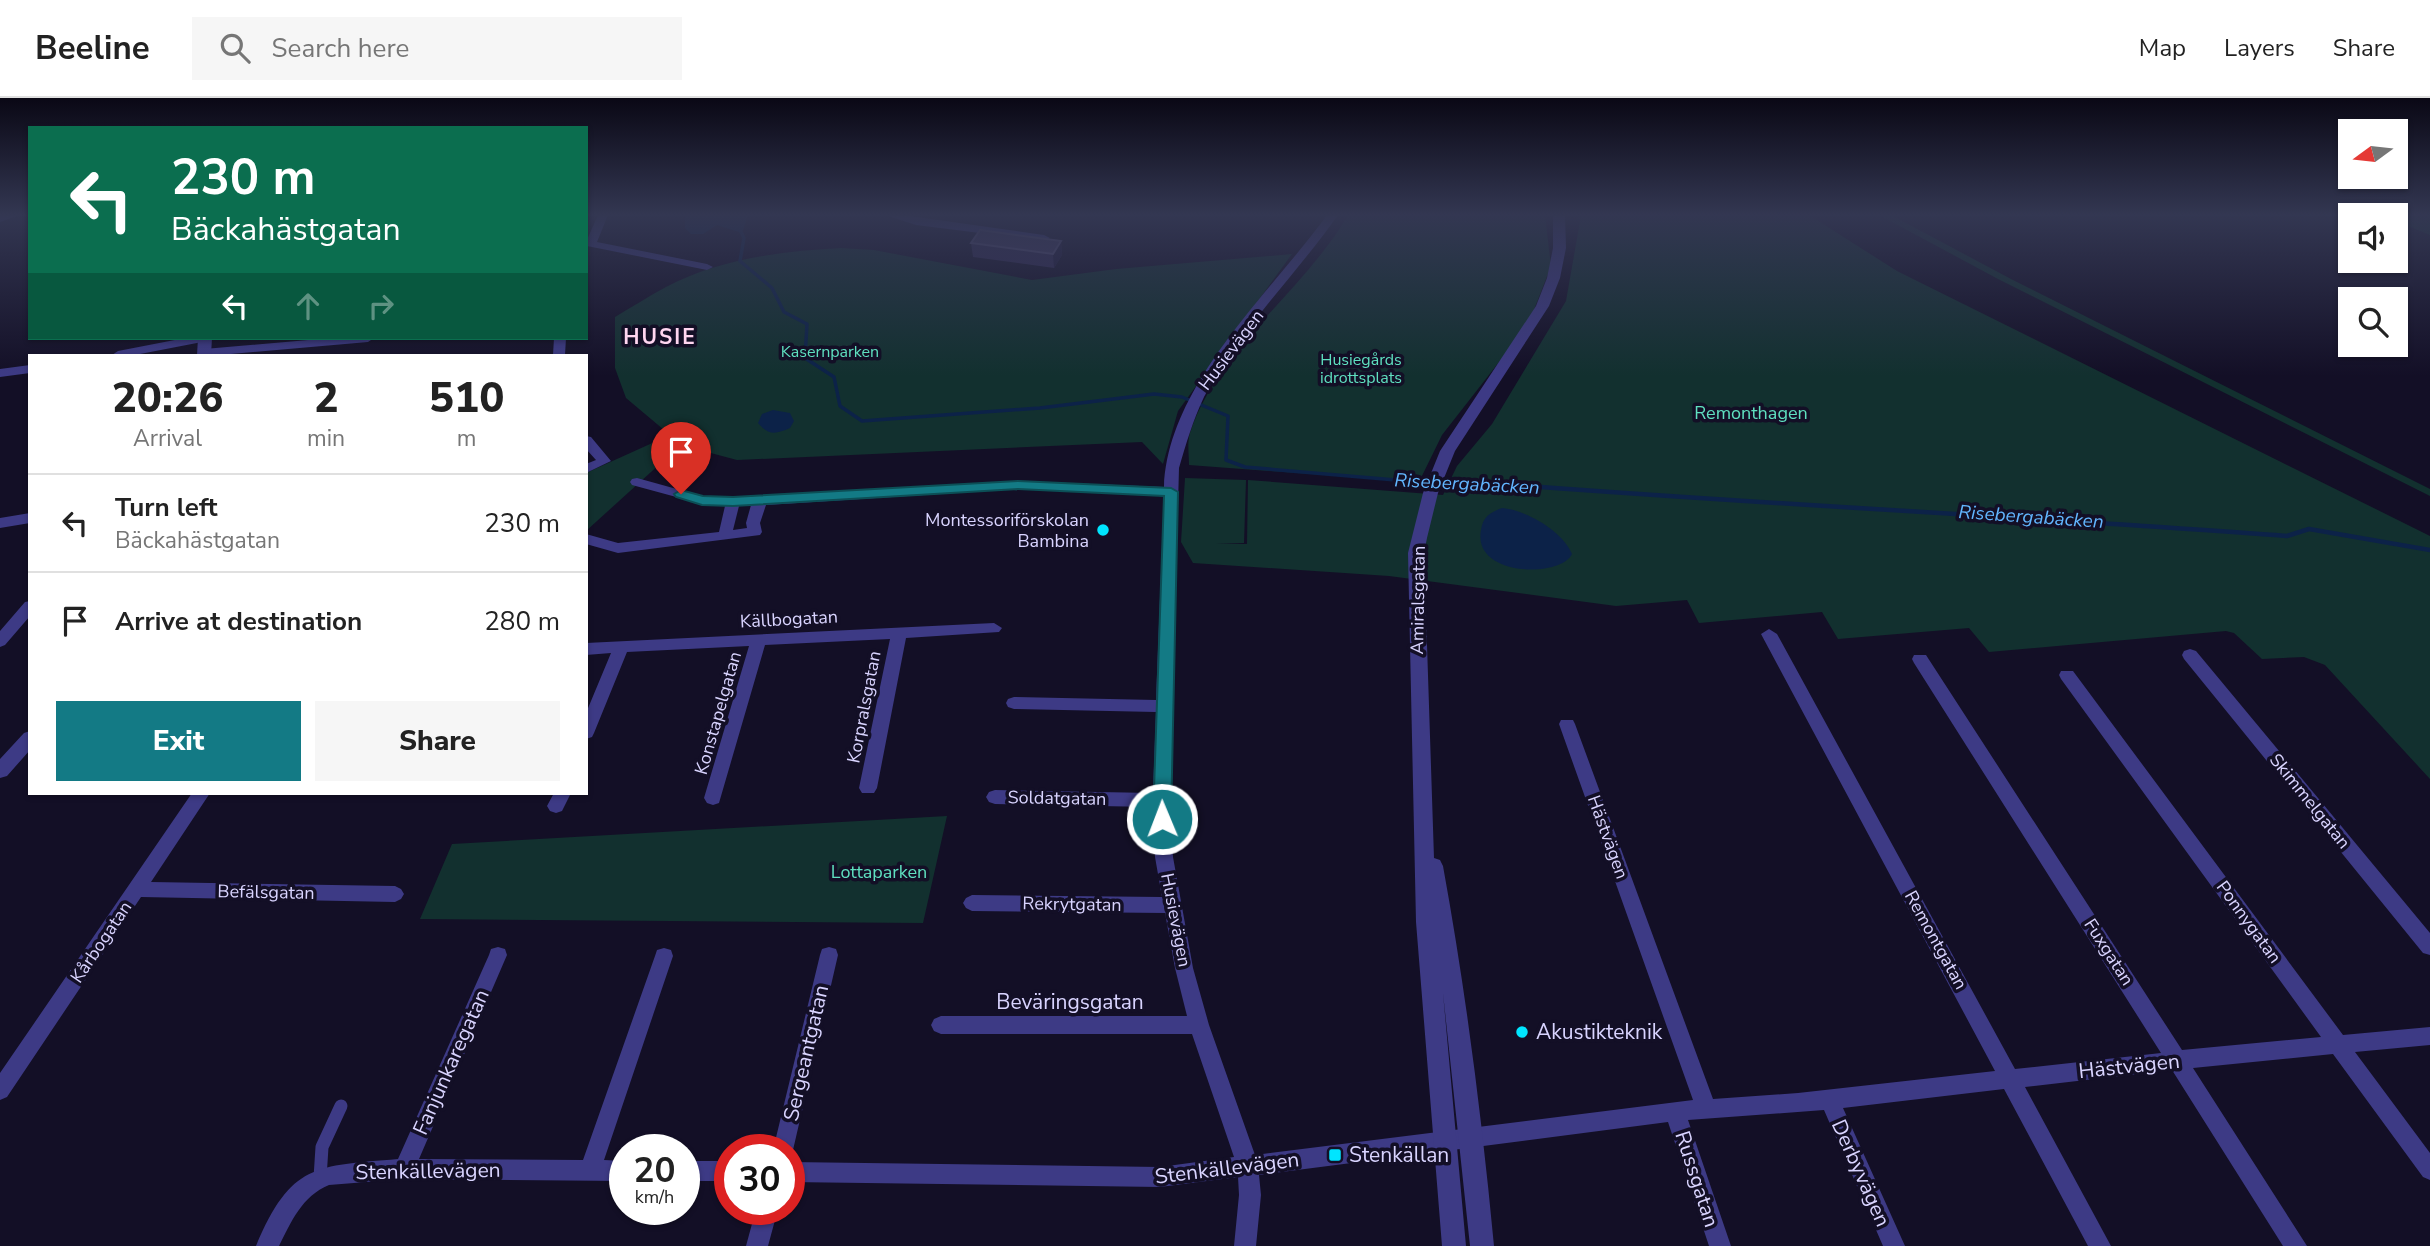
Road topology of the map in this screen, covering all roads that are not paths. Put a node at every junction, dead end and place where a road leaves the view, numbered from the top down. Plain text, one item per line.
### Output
1 (1294, 269) edge
2 (1556, 269) edge
3 (193, 340) edge
4 (348, 340) edge
5 (123, 354) edge
6 (204, 354) edge
7 (28, 369) edge
8 (0, 373) edge
9 (588, 442) edge
10 (588, 468) edge
11 (638, 482) dead end
12 (1171, 492) junction
13 (760, 500) junction
14 (733, 502) junction
15 (28, 518) edge
16 (0, 523) edge
17 (725, 536) junction
18 (588, 540) edge
19 (28, 608) edge
20 (994, 628) dead end
21 (899, 633) junction
22 (1769, 634) dead end
23 (759, 640) junction
24 (0, 641) edge
25 (621, 648) junction
26 (588, 649) edge
27 (2190, 655) dead end
28 (1920, 659) dead end
29 (2067, 675) dead end
30 (1014, 703) dead end
31 (1164, 706) junction
32 (1567, 724) dead end
33 (588, 728) edge
34 (28, 740) edge
35 (0, 771) edge
36 (868, 788) dead end
37 (200, 795) edge
38 (713, 797) dead end
39 (995, 797) dead end
40 (1161, 800) junction
41 (1423, 811) junction
42 (137, 889) junction
43 (395, 894) dead end
44 (972, 903) dead end
45 (1171, 905) junction
46 (2430, 947) edge
47 (498, 955) dead end
48 (664, 956) dead end
49 (829, 956) dead end
50 (942, 1025) dead end
51 (1199, 1025) junction
52 (2430, 1036) edge
53 (2339, 1044) junction
54 (2178, 1060) junction
55 (2011, 1079) junction
56 (0, 1090) edge
57 (1829, 1099) junction
58 (341, 1106) dead end
59 (1706, 1109) junction
60 (1675, 1111) junction
61 (787, 1134) edge
62 (1472, 1137) junction
63 (1443, 1140) junction
64 (1248, 1166) junction
65 (404, 1169) junction
66 (2430, 1170) edge
67 (590, 1171) junction
68 (609, 1171) edge
69 (805, 1172) edge
70 (320, 1178) junction
71 (763, 1225) edge
72 (267, 1246) edge
73 (757, 1246) edge
74 (1245, 1246) edge
75 (1454, 1246) edge
76 (1482, 1246) edge
77 (1720, 1246) edge
78 (1894, 1246) edge
79 (2100, 1246) edge
80 (2296, 1246) edge

1 - 12 street, Husievägen
2 - 41 street, Amiralsgatan
3 - 5 street
4 - 6 street
7 - 8 street
9 - 10 street
11 - 14 street
12 - 13 street
12 - 31 street, Husievägen
13 - 14 street
13 - 17 street
14 - 17 street
15 - 16 street
17 - 18 street
19 - 24 street
20 - 21 street, Källbogatan
21 - 23 street, Källbogatan
21 - 36 street, Korpralsgatan
22 - 55 street, Remontgatan
23 - 25 street, Källbogatan
23 - 38 street, Konstapelgatan
25 - 26 street, Källbogatan
25 - 33 street
27 - 46 street, Skimmelgatan
28 - 54 street, Fuxgatan
29 - 53 street, Ponnygatan
30 - 31 street
31 - 40 street, Husievägen
32 - 59 street, Hästvägen
34 - 35 street
37 - 42 street, Kårbogatan
39 - 40 street, Soldatgatan
40 - 45 street, Husievägen
41 - 62 street, Amiralsgatan
41 - 63 street, Amiralsgatan
42 - 43 street, Befälsgatan
42 - 56 street, Kårbogatan
44 - 45 street, Rekrytgatan
45 - 51 street, Husievägen
47 - 65 street, Fanjunkaregatan
48 - 67 street
49 - 61 street, Sergeantgatan
50 - 51 street, Beväringsgatan
51 - 64 street, Husievägen
52 - 53 street, Hästvägen
53 - 54 street, Hästvägen
53 - 66 street, Ponnygatan
54 - 55 street, Hästvägen
54 - 80 street, Fuxgatan
55 - 57 street, Hästvägen
55 - 79 street, Remontgatan
57 - 59 street, Stenkällevägen
57 - 78 street, Derbyvägen
58 - 70 street
59 - 60 street, Stenkällevägen
60 - 62 street, Stenkällevägen
60 - 77 street, Russgatan
62 - 63 street, Stenkällevägen
62 - 76 street, Amiralsgatan
63 - 64 street, Stenkällevägen
63 - 75 street, Amiralsgatan
64 - 69 street, Stenkällevägen
64 - 74 street, Husievägen
65 - 67 street, Stenkällevägen
65 - 70 street, Stenkällevägen
67 - 68 street, Stenkällevägen
70 - 72 street, Stenkällevägen
71 - 73 street

